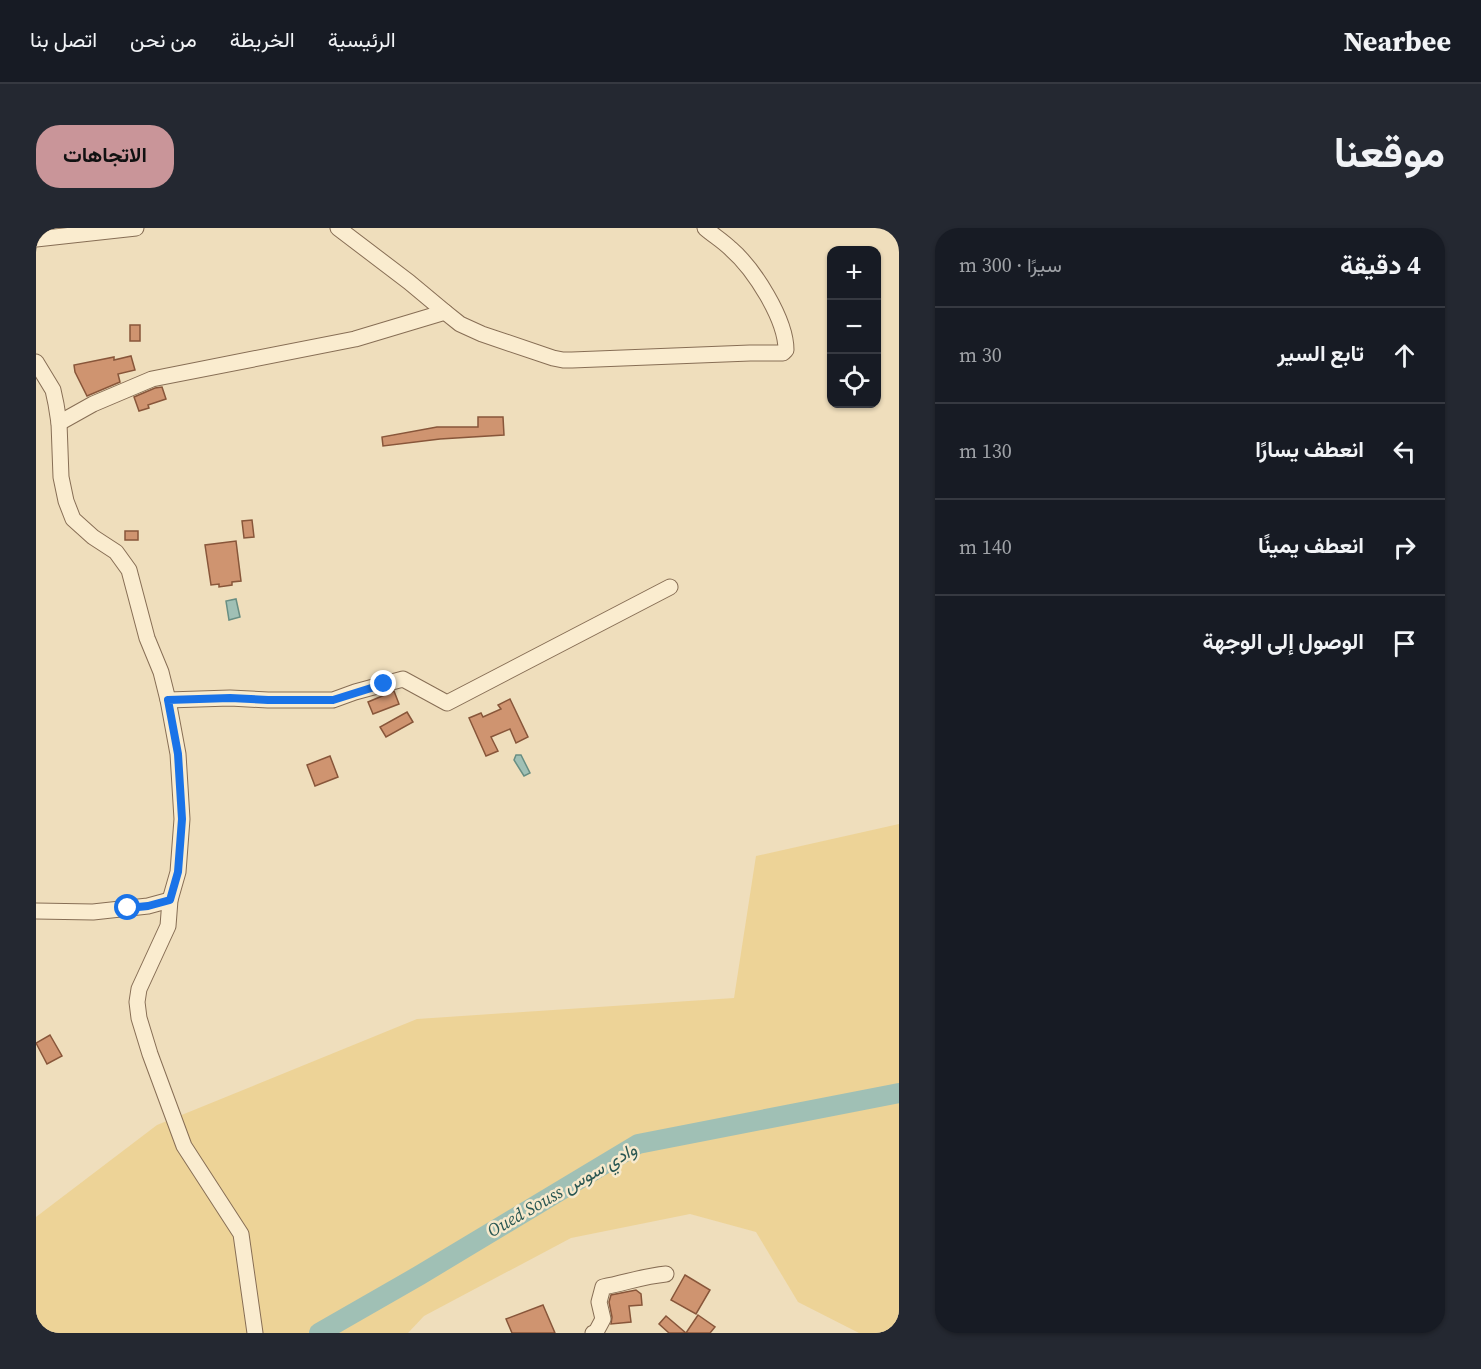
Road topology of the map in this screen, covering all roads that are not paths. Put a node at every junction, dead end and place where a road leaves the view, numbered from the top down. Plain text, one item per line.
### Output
1 (136, 228) edge
2 (338, 228) edge
3 (705, 228) edge
4 (36, 239) edge
5 (445, 312) junction
6 (36, 362) edge
7 (59, 423) junction
8 (670, 587) dead end
9 (168, 700) junction
10 (170, 900) junction
11 (36, 911) edge
12 (666, 1274) dead end
13 (255, 1333) edge
14 (594, 1333) edge

1 - 4 street
2 - 5 street
3 - 5 street
5 - 7 street
6 - 7 street
7 - 9 street
8 - 9 street
9 - 10 street
10 - 11 street
10 - 13 street
12 - 14 street

